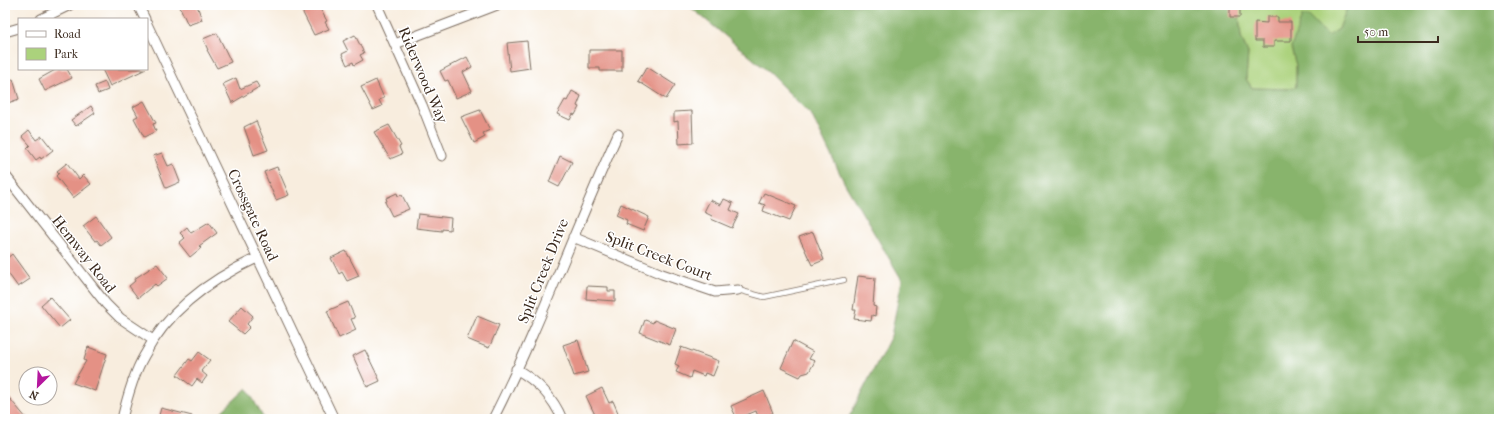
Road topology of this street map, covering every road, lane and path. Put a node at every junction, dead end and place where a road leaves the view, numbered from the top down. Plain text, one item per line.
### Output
1 (70, 5) edge
2 (138, 5) edge
3 (377, 5) edge
4 (497, 5) edge
5 (43, 18) edge
6 (144, 18) edge
7 (148, 26) edge
8 (18, 28) edge
9 (5, 32) edge
10 (395, 44) junction
11 (618, 134) dead end
12 (442, 156) dead end
13 (5, 175) edge
14 (573, 237) junction
15 (257, 258) junction
16 (844, 280) dead end
17 (738, 290) joint
18 (153, 340) junction
19 (516, 369) junction
20 (122, 419) edge
21 (334, 419) edge
22 (493, 419) edge
23 (562, 419) edge

1 - 5 street
2 - 6 street
3 - 10 street, Riderwood Way
4 - 10 street
7 - 15 street, Crossgate Road
8 - 9 street
10 - 12 street, Riderwood Way
11 - 14 street, Split Creek Drive
13 - 18 street, Hemway Road
14 - 17 street, Split Creek Court
14 - 19 street, Split Creek Drive
15 - 18 street
15 - 21 street, Crossgate Road
16 - 17 lane
18 - 20 street
19 - 22 street, Split Creek Drive
19 - 23 street

